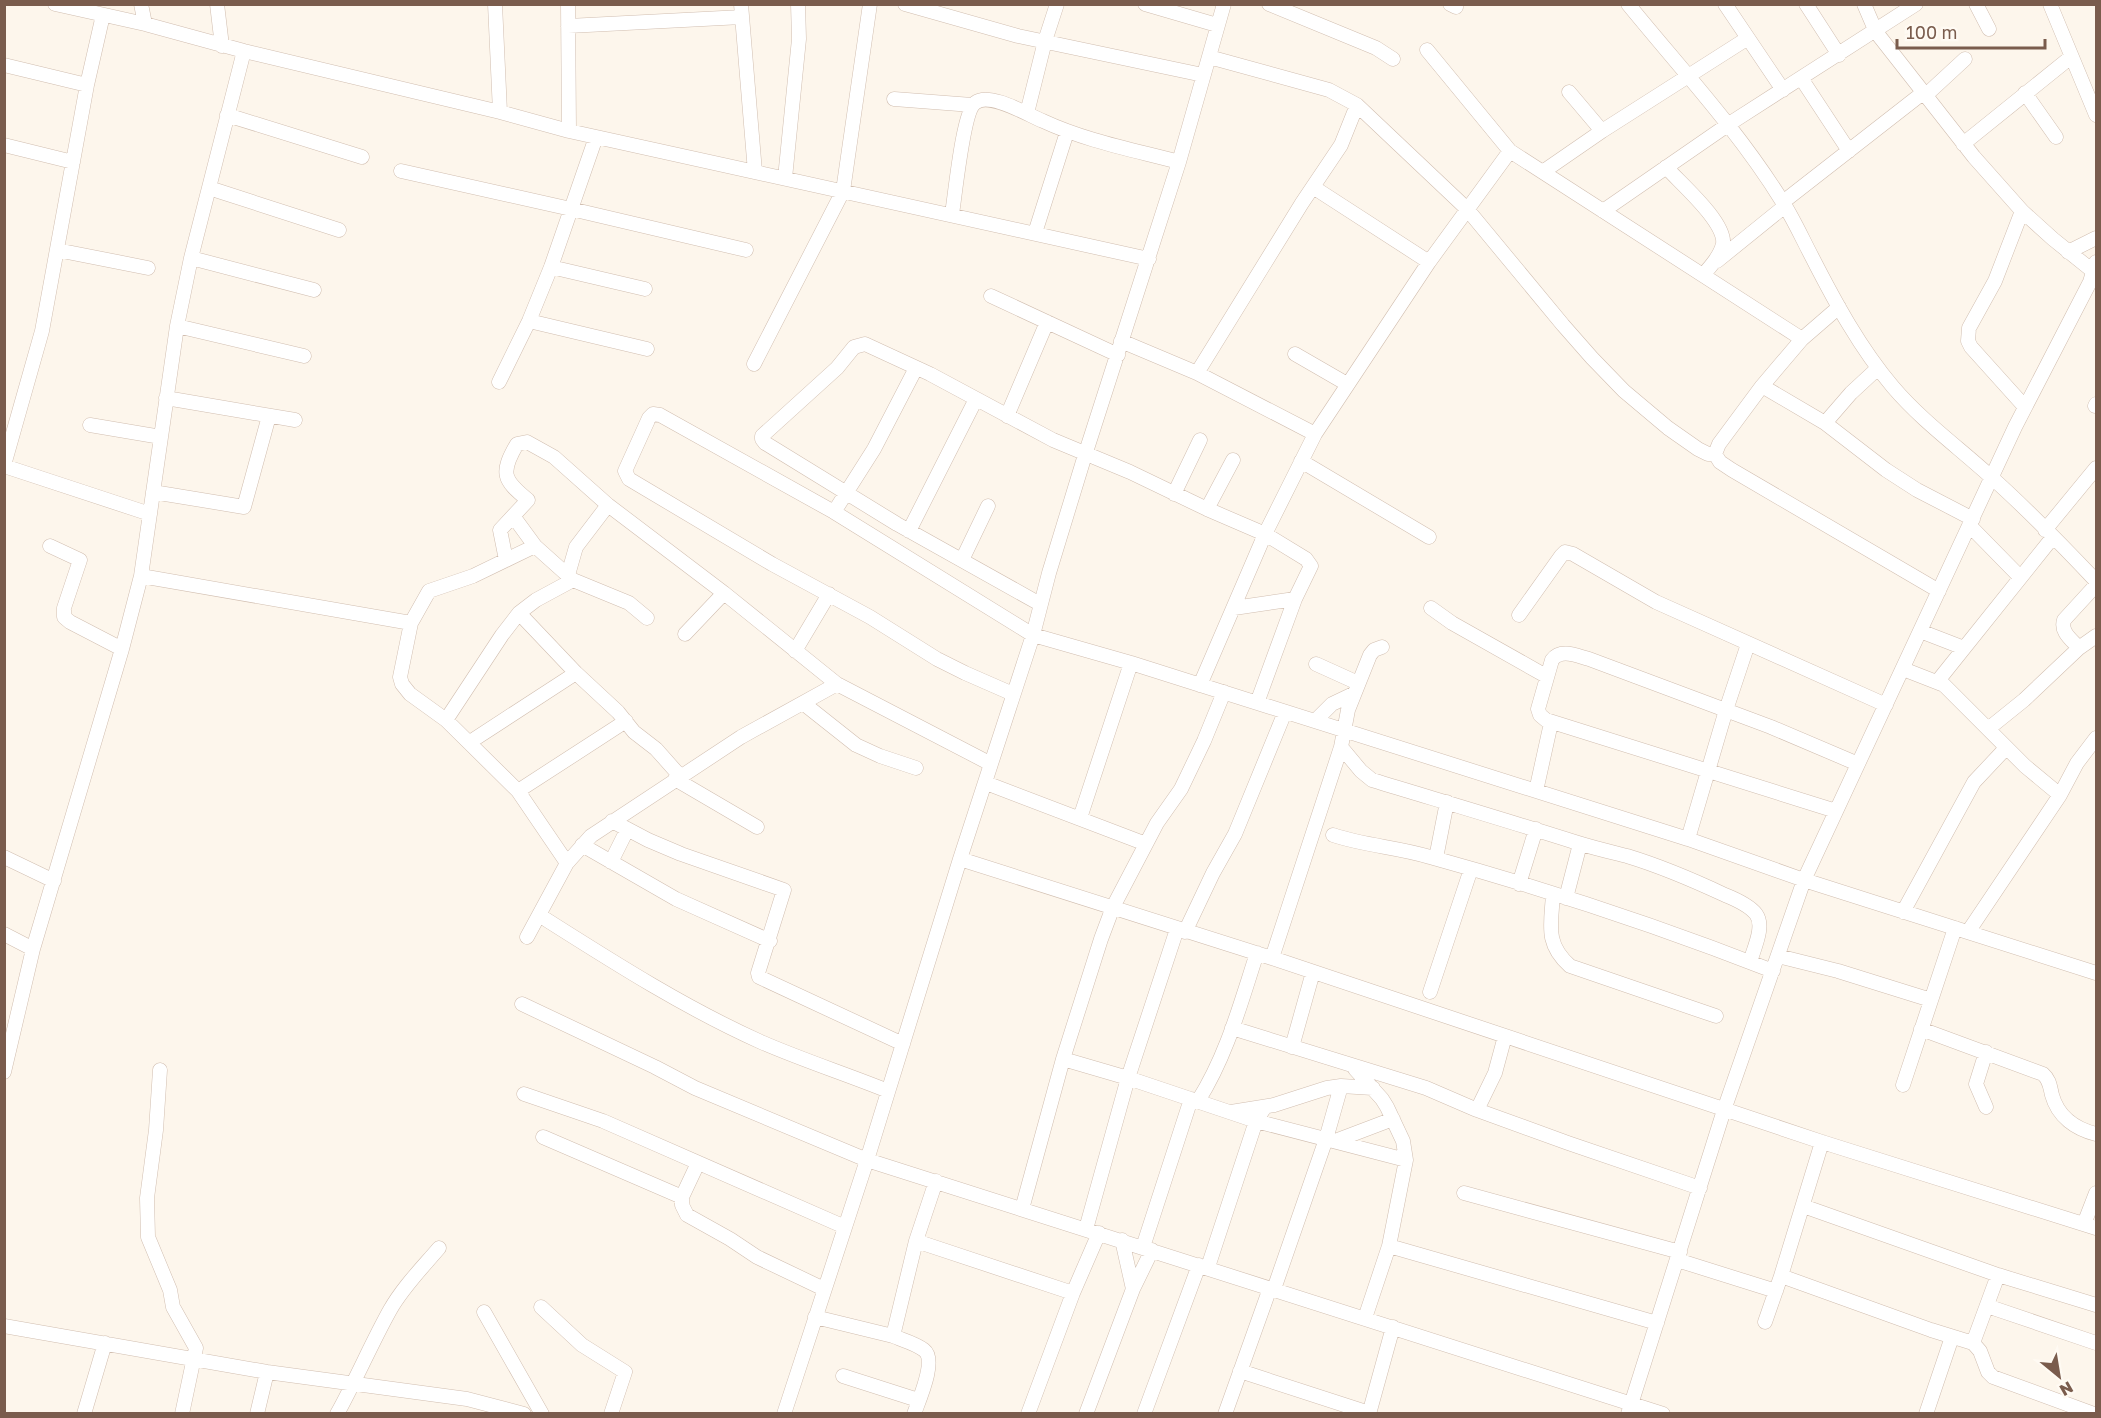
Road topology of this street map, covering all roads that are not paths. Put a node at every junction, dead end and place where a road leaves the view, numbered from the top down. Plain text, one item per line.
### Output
1 (55, 4) edge
2 (141, 4) edge
3 (218, 4) edge
4 (495, 4) edge
5 (568, 4) edge
6 (798, 4) edge
7 (870, 4) edge
8 (905, 4) edge
9 (1057, 4) edge
10 (1145, 4) edge
11 (1224, 4) edge
12 (1269, 4) edge
13 (1628, 4) edge
14 (1725, 4) edge
15 (1806, 4) edge
16 (1864, 4) edge
17 (1916, 4) edge
18 (1976, 4) edge
19 (2050, 4) edge
20 (742, 11) edge
21 (103, 15) junction
22 (145, 24) junction
23 (1217, 25) junction
24 (568, 26) junction
25 (1989, 29) dead end
26 (1876, 32) junction
27 (1748, 38) junction
28 (1045, 41) junction
29 (222, 46) junction
30 (1427, 50) dead end
31 (244, 51) junction
32 (1839, 55) junction
33 (1209, 57) junction
34 (2071, 57) junction
35 (1393, 59) dead end
36 (1965, 59) dead end
37 (4, 65) edge
38 (1203, 75) junction
39 (1687, 76) junction
40 (1801, 78) junction
41 (87, 86) junction
42 (1783, 90) junction
43 (1569, 92) dead end
44 (2025, 93) junction
45 (1925, 94) junction
46 (894, 99) dead end
47 (972, 105) junction
48 (1357, 105) junction
49 (500, 112) junction
50 (1027, 113) junction
51 (2097, 115) edge
52 (227, 116) junction
53 (1729, 124) junction
54 (569, 131) junction
55 (1602, 131) junction
56 (1067, 132) junction
57 (596, 137) junction
58 (2056, 137) dead end
59 (1963, 144) junction
60 (4, 146) edge
61 (1510, 150) junction
62 (1849, 151) junction
63 (362, 157) dead end
64 (73, 162) junction
65 (1179, 162) junction
66 (1666, 167) junction
67 (400, 171) dead end
68 (1544, 171) junction
69 (755, 172) junction
70 (785, 178) junction
71 (1313, 187) junction
72 (209, 188) junction
73 (843, 191) junction
74 (1784, 204) junction
75 (571, 209) junction
76 (1467, 209) junction
77 (1603, 211) junction
78 (2022, 211) junction
79 (952, 214) junction
80 (339, 230) dead end
81 (1035, 232) junction
82 (2097, 238) edge
83 (57, 250) junction
84 (746, 250) dead end
85 (2068, 252) junction
86 (191, 258) junction
87 (1149, 259) junction
88 (1429, 262) junction
89 (1713, 264) junction
90 (551, 267) junction
91 (2095, 267) edge
92 (148, 268) dead end
93 (1703, 275) junction
94 (645, 288) dead end
95 (314, 290) dead end
96 (991, 296) dead end
97 (1839, 307) junction
98 (529, 321) junction
99 (1047, 322) junction
100 (177, 326) junction
101 (1802, 339) junction
102 (1119, 348) junction
103 (647, 349) dead end
104 (1295, 354) dead end
105 (304, 356) dead end
106 (754, 364) dead end
107 (916, 368) junction
108 (1878, 368) junction
109 (1197, 374) junction
110 (499, 382) dead end
111 (1347, 384) junction
112 (1762, 386) junction
113 (166, 398) junction
114 (976, 399) junction
115 (2025, 407) junction
116 (269, 416) junction
117 (1007, 416) junction
118 (295, 420) dead end
119 (1825, 423) junction
120 (90, 425) dead end
121 (1315, 434) junction
122 (161, 437) junction
123 (1200, 440) dead end
124 (6, 449) edge
125 (1085, 454) junction
126 (1715, 454) junction
127 (1233, 460) dead end
128 (1301, 461) junction
129 (4, 466) edge
130 (2097, 468) edge
131 (1993, 478) junction
132 (153, 492) junction
133 (846, 494) junction
134 (1174, 494) junction
135 (608, 506) junction
136 (988, 506) dead end
137 (1207, 510) junction
138 (834, 512) junction
139 (150, 514) junction
140 (513, 516) junction
141 (1971, 522) junction
142 (897, 524) junction
143 (909, 531) junction
144 (1265, 534) junction
145 (2049, 534) junction
146 (1429, 537) dead end
147 (888, 545) junction
148 (50, 546) dead end
149 (535, 546) junction
150 (506, 560) junction
151 (962, 561) junction
152 (141, 576) junction
153 (2020, 577) junction
154 (2095, 577) edge
155 (571, 578) junction
156 (1939, 591) junction
157 (724, 593) junction
158 (829, 594) junction
159 (1295, 599) junction
160 (1270, 603) junction
161 (1040, 604) junction
162 (1234, 608) junction
163 (1431, 608) dead end
164 (519, 613) junction
165 (1519, 615) dead end
166 (647, 618) dead end
167 (411, 623) junction
168 (1286, 624) junction
169 (1920, 631) junction
170 (686, 634) dead end
171 (1033, 635) junction
172 (2097, 636) edge
173 (1748, 644) junction
174 (1382, 647) dead end
175 (1964, 648) junction
176 (2079, 648) junction
177 (122, 649) junction
178 (795, 651) junction
179 (1131, 663) junction
180 (1316, 663) dead end
181 (1903, 669) junction
182 (576, 673) junction
183 (1546, 676) junction
184 (1937, 682) junction
185 (837, 684) junction
186 (1200, 685) junction
187 (1355, 689) junction
188 (1224, 692) junction
189 (1013, 694) junction
190 (803, 703) junction
191 (1257, 703) junction
192 (1886, 705) junction
193 (1726, 710) junction
194 (1285, 712) junction
195 (446, 720) junction
196 (1315, 721) junction
197 (626, 722) junction
198 (1551, 723) junction
199 (1988, 729) junction
200 (1344, 730) junction
201 (2097, 738) edge
202 (470, 742) junction
203 (1341, 747) junction
204 (2006, 748) junction
205 (992, 764) junction
206 (1858, 764) junction
207 (916, 768) dead end
208 (1707, 771) junction
209 (677, 778) junction
210 (986, 783) junction
211 (518, 791) junction
212 (1536, 791) junction
213 (2060, 795) junction
214 (1447, 802) junction
215 (1836, 811) junction
216 (1080, 818) junction
217 (612, 821) junction
218 (757, 828) dead end
219 (1536, 829) junction
220 (627, 830) junction
221 (1333, 836) dead end
222 (1688, 839) junction
223 (1146, 844) junction
224 (1580, 844) junction
225 (582, 845) junction
226 (4, 857) edge
227 (1436, 858) junction
228 (960, 859) junction
229 (611, 862) junction
230 (567, 863) junction
231 (1471, 869) junction
232 (1804, 880) junction
233 (54, 881) junction
234 (1519, 884) junction
235 (1559, 896) junction
236 (1113, 907) junction
237 (1903, 912) junction
238 (539, 915) junction
239 (1181, 930) junction
240 (1961, 930) junction
241 (4, 934) edge
242 (527, 937) dead end
243 (770, 941) junction
244 (33, 949) junction
245 (1257, 953) junction
246 (1778, 956) junction
247 (1272, 958) junction
248 (1750, 962) junction
249 (1773, 971) junction
250 (1313, 972) junction
251 (2097, 973) edge
252 (1430, 992) dead end
253 (1931, 1000) junction
254 (522, 1004) dead end
255 (1716, 1016) dead end
256 (10, 1021) edge
257 (1232, 1028) junction
258 (1921, 1029) junction
259 (1505, 1036) junction
260 (903, 1044) junction
261 (1292, 1047) junction
262 (1986, 1052) junction
263 (1063, 1059) junction
264 (5, 1066) edge
265 (1353, 1067) junction
266 (160, 1070) dead end
267 (1128, 1078) junction
268 (1903, 1085) dead end
269 (1341, 1086) junction
270 (1373, 1088) junction
271 (888, 1091) junction
272 (524, 1094) dead end
273 (1195, 1100) junction
274 (1265, 1107) junction
275 (1986, 1107) dead end
276 (1477, 1110) junction
277 (1724, 1110) junction
278 (1229, 1113) junction
279 (1393, 1119) junction
280 (1256, 1121) junction
281 (2097, 1134) edge
282 (543, 1137) dead end
283 (1330, 1140) junction
284 (1822, 1142) junction
285 (867, 1160) junction
286 (1406, 1160) junction
287 (698, 1163) junction
288 (936, 1181) junction
289 (1700, 1188) junction
290 (2097, 1193) edge
291 (1464, 1194) dead end
292 (682, 1197) junction
293 (1803, 1206) junction
294 (1022, 1209) junction
295 (2090, 1226) edge
296 (845, 1227) junction
297 (1092, 1231) junction
298 (1122, 1240) junction
299 (916, 1241) junction
300 (1389, 1246) junction
301 (439, 1248) dead end
302 (1148, 1249) junction
303 (1678, 1256) junction
304 (1204, 1266) junction
305 (1998, 1275) junction
306 (1782, 1276) junction
307 (825, 1288) junction
308 (1272, 1288) junction
309 (1133, 1289) junction
310 (1776, 1291) junction
311 (1072, 1293) junction
312 (1987, 1305) junction
313 (2097, 1305) edge
314 (541, 1307) dead end
315 (484, 1312) dead end
316 (815, 1317) junction
317 (1365, 1318) junction
318 (1765, 1322) dead end
319 (1657, 1323) junction
320 (4, 1326) edge
321 (1393, 1327) junction
322 (892, 1336) junction
323 (1952, 1337) junction
324 (105, 1343) junction
325 (1973, 1343) junction
326 (2097, 1343) edge
327 (195, 1359) junction
328 (1240, 1371) junction
329 (267, 1372) junction
330 (843, 1376) dead end
331 (354, 1384) junction
332 (916, 1407) edge
333 (1630, 1408) edge
334 (2095, 1412) edge
335 (84, 1413) edge
336 (182, 1413) edge
337 (257, 1413) edge
338 (337, 1413) edge
339 (524, 1413) edge
340 (542, 1413) edge
341 (611, 1413) edge
342 (784, 1413) edge
343 (1028, 1413) edge
344 (1086, 1413) edge
345 (1144, 1413) edge
346 (1228, 1413) edge
347 (1369, 1413) edge
348 (1663, 1413) edge
349 (1926, 1413) edge

1 - 21 street
2 - 22 street
3 - 29 street
4 - 49 street
5 - 24 street
6 - 70 street
7 - 73 street
8 - 28 street
9 - 28 street
10 - 23 street
11 - 23 street
12 - 35 street
13 - 39 street
14 - 27 street
15 - 32 street
16 - 26 street
17 - 26 street
18 - 25 street
19 - 34 street
20 - 24 street
20 - 69 street
21 - 22 street
21 - 41 street
22 - 29 street
23 - 33 street
24 - 54 street
26 - 32 street
26 - 45 street
27 - 39 street
27 - 42 street
28 - 38 street
28 - 50 street
29 - 31 street
30 - 61 street
31 - 49 street
31 - 52 street
32 - 40 street
33 - 38 street
33 - 48 street
34 - 44 street
34 - 51 street
36 - 45 street
37 - 41 street
38 - 65 street
39 - 53 street
39 - 55 street
40 - 42 street
40 - 62 street
41 - 64 street
42 - 53 street
43 - 55 street
44 - 58 street
44 - 59 street
45 - 59 street
45 - 62 street
46 - 47 street
47 - 50 street
47 - 79 street
48 - 71 street
48 - 76 street
49 - 54 street
50 - 56 street
52 - 63 street
52 - 72 street
53 - 66 street
53 - 74 street
54 - 57 street
55 - 68 street
56 - 65 street
56 - 81 street
57 - 69 street
57 - 75 street
59 - 78 street
60 - 64 street
61 - 68 street
61 - 76 street
62 - 74 street
64 - 83 street
65 - 87 street
66 - 77 street
66 - 89 street
67 - 75 street
68 - 77 street
69 - 70 street
70 - 73 street
71 - 88 street
71 - 109 street
72 - 80 street
72 - 86 street
73 - 79 street
73 - 106 street
74 - 89 street
74 - 97 street
75 - 84 street
75 - 90 street
76 - 88 street
76 - 126 street
77 - 93 street
78 - 85 street
78 - 115 street
79 - 81 street
81 - 87 street
82 - 85 street
83 - 92 street
83 - 124 street
85 - 91 street
86 - 95 street
86 - 100 street
87 - 102 street
88 - 111 street
89 - 93 street
90 - 94 street
90 - 98 street
91 - 115 street
93 - 101 street
96 - 99 street
97 - 101 street
97 - 108 street
98 - 103 street
98 - 110 street
99 - 102 street
99 - 117 street
100 - 105 street
100 - 113 street
101 - 112 street
102 - 109 street
102 - 125 street
104 - 111 street
107 - 114 street
107 - 133 street
107 - 133 street
108 - 119 street
108 - 131 street
109 - 121 street
111 - 121 street
112 - 119 street
112 - 126 street
113 - 116 street
113 - 122 street
114 - 117 street
114 - 143 street
115 - 131 street
116 - 118 street
116 - 132 street
117 - 125 street
119 - 141 street
120 - 122 street
121 - 128 street
122 - 132 street
123 - 134 street
124 - 129 street
125 - 134 street
125 - 161 street
126 - 156 street
127 - 137 street
128 - 144 street
128 - 146 street
129 - 139 street
130 - 145 street
131 - 141 street
131 - 145 street
132 - 139 street
133 - 138 street
133 - 142 street
134 - 137 street
135 - 140 street
135 - 155 street
135 - 157 street
136 - 151 street
137 - 144 street
138 - 147 street
138 - 158 street
139 - 152 street
140 - 149 street
140 - 150 street
141 - 153 street
141 - 156 street
142 - 143 street
142 - 147 street
143 - 151 street
144 - 159 street
144 - 162 street
145 - 153 street
145 - 154 street
147 - 171 street
148 - 177 street
149 - 150 street
149 - 155 street
150 - 167 street
151 - 161 street
152 - 167 street
152 - 177 street
153 - 175 street
154 - 176 street
155 - 164 street
155 - 166 street
156 - 169 street
157 - 170 street
157 - 178 street
158 - 178 street
158 - 189 street
159 - 160 street
159 - 168 street
160 - 162 street
160 - 168 street
161 - 171 street
162 - 186 street
163 - 183 street
164 - 182 street
164 - 195 street
165 - 173 street
167 - 195 street
168 - 191 street
169 - 175 street
169 - 181 street
171 - 179 street
171 - 189 street
172 - 176 street
173 - 192 street
173 - 193 street
174 - 187 street
175 - 184 street
176 - 199 street
177 - 233 street
178 - 185 street
179 - 186 street
179 - 216 street
180 - 187 street
181 - 184 street
181 - 192 street
182 - 197 street
182 - 202 street
183 - 193 street
183 - 198 street
184 - 199 street
185 - 190 street
185 - 205 street
186 - 188 street
187 - 196 street
187 - 200 street
188 - 191 street
188 - 223 street
189 - 205 street
190 - 207 street
190 - 209 street
191 - 194 street
192 - 206 street
193 - 206 street
193 - 208 street
194 - 196 street
194 - 239 street
195 - 202 street
196 - 200 street
197 - 209 street
197 - 211 street
198 - 208 street
198 - 212 street
199 - 204 street
200 - 203 street
200 - 212 street
201 - 213 street
202 - 211 street
203 - 214 street
203 - 247 street
204 - 213 street
204 - 237 street
205 - 210 street
206 - 215 street
208 - 215 street
208 - 222 street
209 - 217 street
209 - 218 street
210 - 216 street
210 - 228 street
211 - 230 street
212 - 222 street
213 - 240 street
214 - 219 street
214 - 227 street
215 - 232 street
216 - 223 street
217 - 220 street
217 - 225 street
219 - 224 street
219 - 234 street
220 - 229 street
220 - 243 street
221 - 227 street
222 - 232 street
223 - 236 street
224 - 235 street
224 - 248 street
225 - 229 street
225 - 230 street
226 - 233 street
227 - 231 street
228 - 236 street
228 - 260 street
229 - 243 street
230 - 238 street
231 - 234 street
231 - 252 street
232 - 237 street
232 - 246 street
233 - 244 street
234 - 235 street
235 - 248 street
235 - 255 street
236 - 239 street
236 - 263 street
237 - 240 street
238 - 242 street
238 - 271 street
239 - 245 street
239 - 267 street
240 - 251 street
240 - 253 street
241 - 244 street
243 - 260 street
244 - 256 street
245 - 247 street
245 - 257 street
246 - 249 street
246 - 253 street
247 - 250 street
248 - 249 street
249 - 277 street
250 - 259 street
250 - 261 street
253 - 258 street
254 - 285 street
256 - 264 street
257 - 261 street
257 - 273 street
258 - 262 street
258 - 268 street
259 - 276 street
259 - 277 street
260 - 271 street
261 - 265 street
262 - 275 street
262 - 281 street
263 - 267 street
263 - 294 street
265 - 270 street
265 - 276 street
266 - 327 street
267 - 273 street
267 - 297 street
269 - 270 street
269 - 274 street
269 - 283 street
270 - 279 street
271 - 285 street
272 - 287 street
273 - 278 street
273 - 302 street
274 - 278 street
274 - 280 street
276 - 289 street
277 - 284 street
277 - 289 street
278 - 280 street
279 - 283 street
279 - 286 street
280 - 283 street
280 - 304 street
282 - 292 street
283 - 286 street
283 - 308 street
284 - 293 street
284 - 295 street
285 - 288 street
285 - 296 street
286 - 300 street
287 - 292 street
287 - 296 street
288 - 294 street
288 - 299 street
289 - 303 street
290 - 295 street
291 - 303 street
292 - 307 street
293 - 305 street
293 - 306 street
294 - 297 street
296 - 307 street
297 - 298 street
297 - 311 street
298 - 302 street
298 - 309 street
299 - 311 street
299 - 322 street
300 - 317 street
300 - 319 street
301 - 331 street
302 - 304 street
302 - 309 street
303 - 310 street
303 - 319 street
304 - 308 street
304 - 345 street
305 - 312 street
305 - 313 street
306 - 310 street
306 - 323 street
307 - 316 street
308 - 317 street
308 - 328 street
309 - 344 street
310 - 318 street
311 - 343 street
312 - 325 street
312 - 326 street
314 - 341 street
315 - 340 street
316 - 322 street
316 - 342 street
317 - 321 street
319 - 333 street
320 - 324 street
321 - 333 street
321 - 347 street
322 - 332 street
323 - 325 street
323 - 349 street
324 - 327 street
324 - 335 street
325 - 334 street
327 - 329 street
327 - 336 street
328 - 346 street
328 - 347 street
329 - 331 street
329 - 337 street
330 - 332 street
331 - 338 street
331 - 339 street
333 - 348 street

